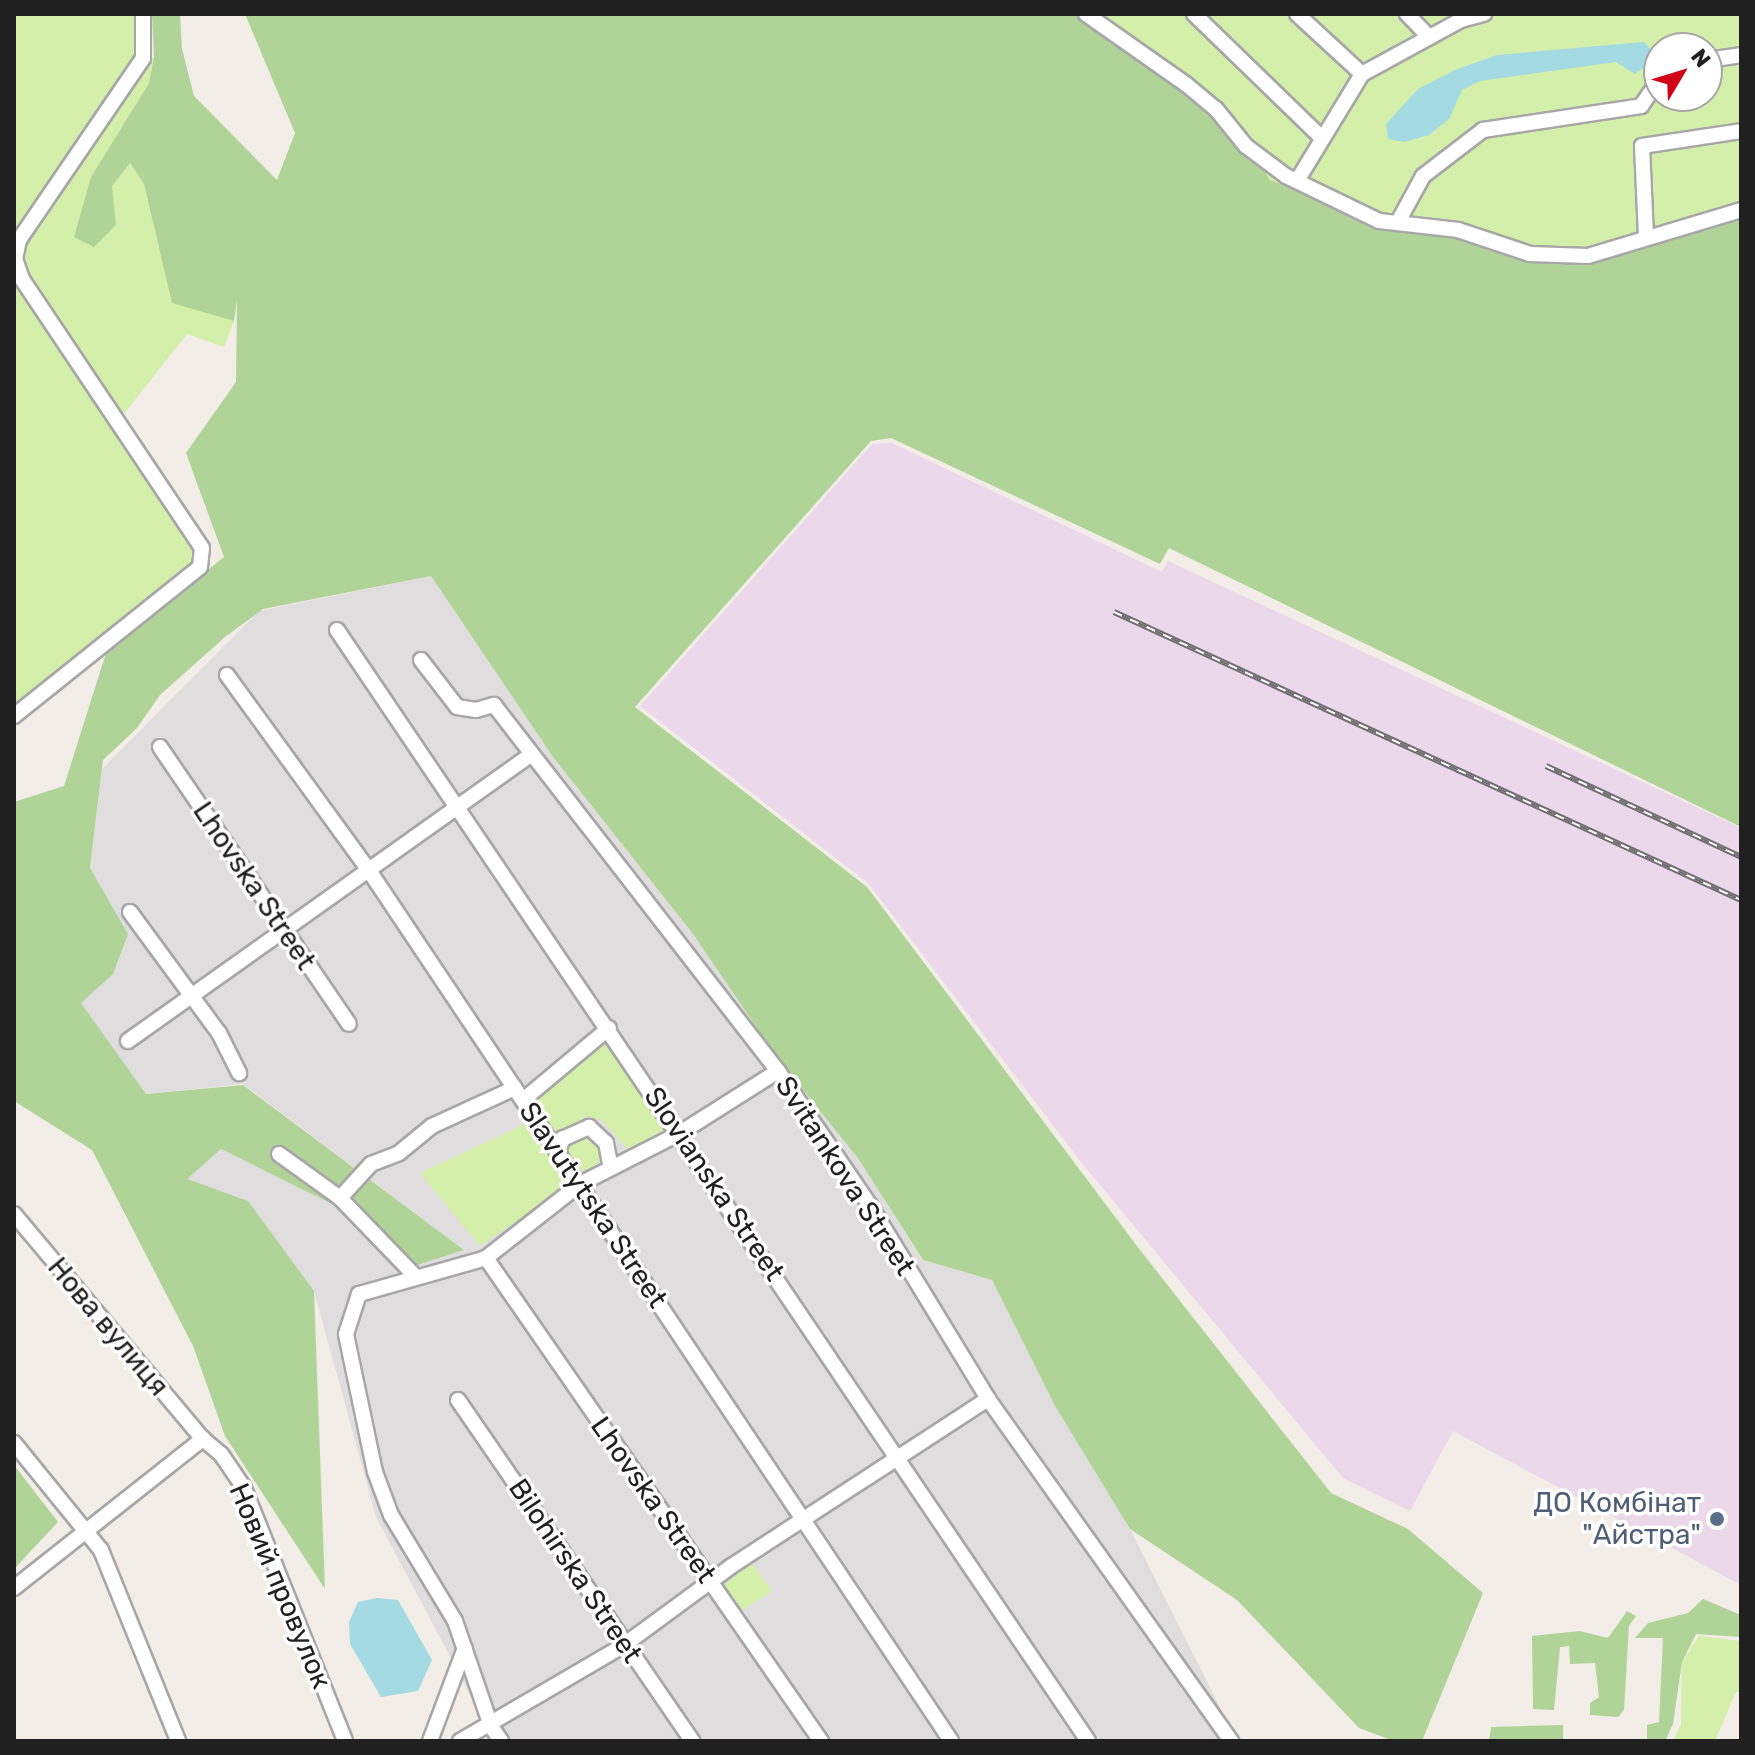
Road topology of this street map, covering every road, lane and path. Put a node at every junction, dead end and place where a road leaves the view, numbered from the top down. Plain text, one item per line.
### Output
1 (143, 14) edge
2 (1086, 14) edge
3 (1194, 14) edge
4 (1297, 14) edge
5 (1407, 14) edge
6 (1484, 14) edge
7 (1429, 37) junction
8 (1362, 74) junction
9 (1643, 103) edge
10 (1741, 131) edge
11 (1321, 137) junction
12 (1297, 181) junction
13 (1741, 210) edge
14 (1398, 222) junction
15 (1646, 237) junction
16 (337, 630) dead end
17 (421, 660) dead end
18 (227, 675) dead end
19 (14, 716) edge
20 (160, 747) dead end
21 (530, 755) junction
22 (458, 808) junction
23 (370, 872) junction
24 (130, 912) dead end
25 (285, 930) junction
26 (193, 995) junction
27 (349, 1024) dead end
28 (609, 1028) junction
29 (128, 1041) dead end
30 (778, 1071) junction
31 (239, 1073) dead end
32 (519, 1094) junction
33 (680, 1133) junction
34 (558, 1153) junction
35 (279, 1154) dead end
36 (610, 1164) junction
37 (580, 1184) junction
38 (340, 1198) junction
39 (14, 1214) edge
40 (486, 1258) junction
41 (416, 1277) junction
42 (988, 1399) junction
43 (458, 1400) dead end
44 (203, 1439) junction
45 (14, 1443) edge
46 (898, 1458) junction
47 (803, 1519) junction
48 (88, 1531) junction
49 (709, 1582) junction
50 (14, 1588) edge
51 (624, 1645) junction
52 (465, 1648) junction
53 (491, 1726) junction
54 (178, 1741) edge
55 (345, 1741) edge
56 (430, 1741) edge
57 (460, 1741) edge
58 (501, 1741) edge
59 (692, 1741) edge
60 (821, 1741) edge
61 (951, 1741) edge
62 (1088, 1741) edge
63 (1231, 1741) edge

1 - 19 street
2 - 12 street
3 - 11 street
4 - 8 street
5 - 7 street
6 - 7 street
7 - 8 street
8 - 11 street
9 - 14 street
10 - 15 street
11 - 12 street
12 - 14 street
13 - 15 street
14 - 15 street
16 - 22 street, Slovianska Street
17 - 21 street, Svitankova Street
18 - 23 street, Slavutytska Street
20 - 25 street, Lhovska Street
21 - 22 street
21 - 30 street, Svitankova Street
22 - 23 street
22 - 28 street, Slovianska Street
23 - 25 street
23 - 32 street, Slavutytska Street
24 - 26 street
25 - 26 street
25 - 27 street, Lhovska Street
26 - 29 street
26 - 31 street
28 - 32 street
28 - 33 street, Slovianska Street
30 - 33 street
30 - 42 street, Svitankova Street
32 - 34 street, Slavutytska Street
32 - 38 street
33 - 36 street
33 - 46 street, Slovianska Street
34 - 36 street
34 - 37 street, Slavutytska Street
35 - 38 street
36 - 37 street
37 - 40 street
37 - 47 street, Slavutytska Street
38 - 41 street
39 - 44 street, Нова вулиця
40 - 41 street
40 - 49 street, Lhovska Street
41 - 52 street
42 - 46 street
42 - 63 street, Svitankova Street
43 - 51 street, Bilohirska Street
44 - 48 street
44 - 55 street, Новий провулок
45 - 48 street
46 - 47 street
46 - 62 street, Slovianska Street
47 - 49 street
47 - 61 street, Slavutytska Street
48 - 50 street
48 - 54 street
49 - 51 street
49 - 60 street, Lhovska Street
51 - 53 street
51 - 59 street, Bilohirska Street
52 - 53 street
52 - 56 street
53 - 57 street
53 - 58 street

